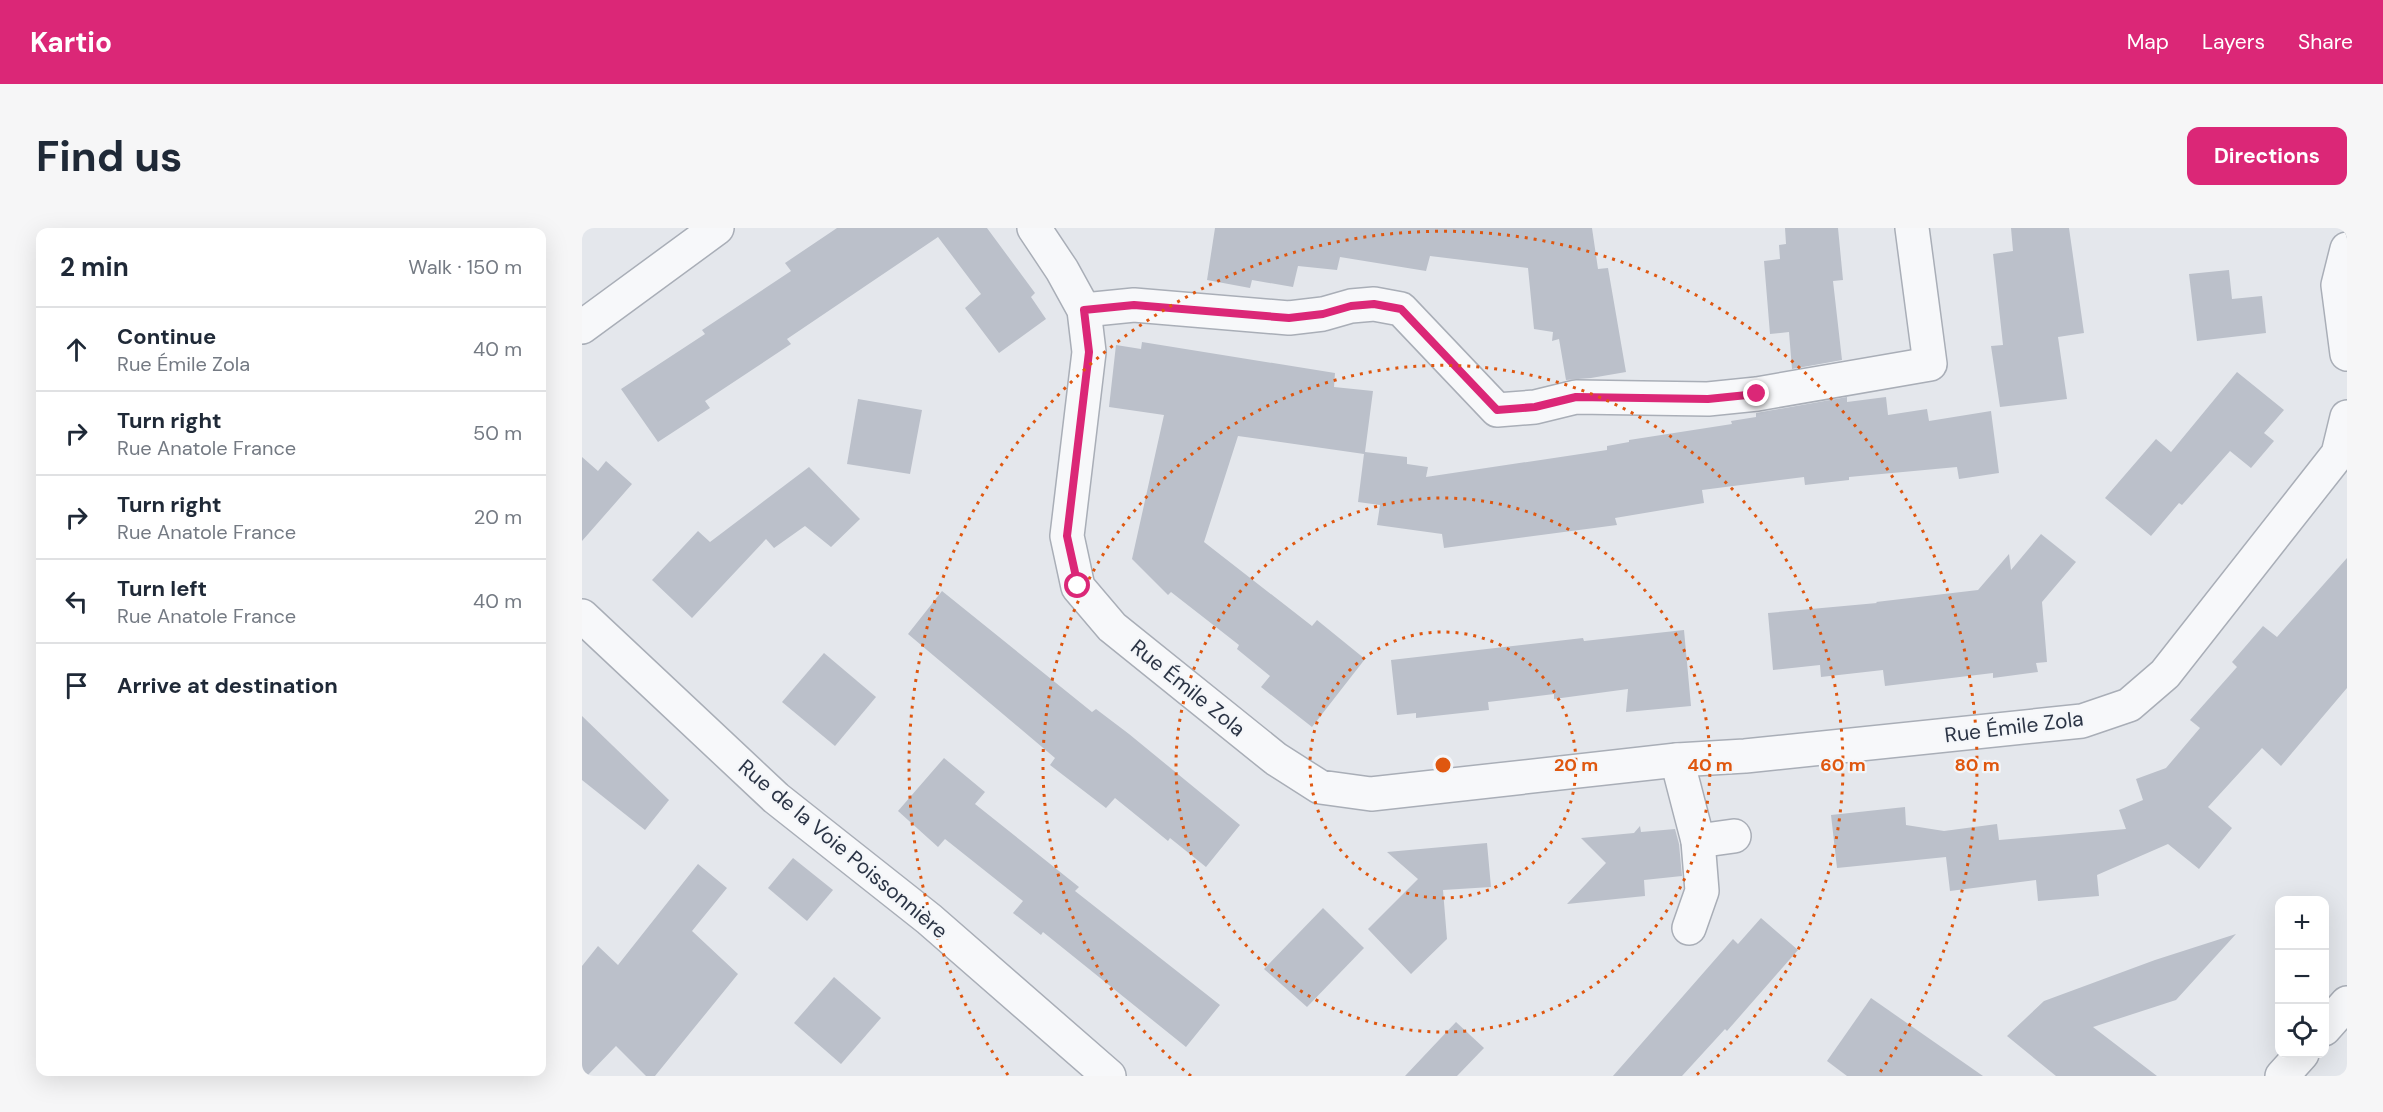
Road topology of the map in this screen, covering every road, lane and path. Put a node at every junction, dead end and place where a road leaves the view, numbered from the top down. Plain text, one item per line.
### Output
1 (717, 228) edge
2 (1034, 228) edge
3 (1912, 228) edge
4 (2347, 249) edge
5 (1084, 310) junction
6 (582, 327) edge
7 (2347, 354) edge
8 (2347, 417) edge
9 (582, 616) edge
10 (1677, 760) junction
11 (1734, 836) dead end
12 (1698, 840) junction
13 (1689, 928) dead end
14 (2347, 1003) edge
15 (2329, 1024) edge
16 (2298, 1058) edge
17 (1109, 1076) edge
18 (2282, 1076) edge

1 - 6 street
2 - 5 street, Rue Émile Zola
3 - 5 street
4 - 7 street
5 - 10 street, Rue Émile Zola
8 - 10 street, Rue Émile Zola
9 - 17 street, Rue de la Voie Poissonnière
10 - 12 street
11 - 12 street
12 - 13 street
14 - 15 street
16 - 18 street

